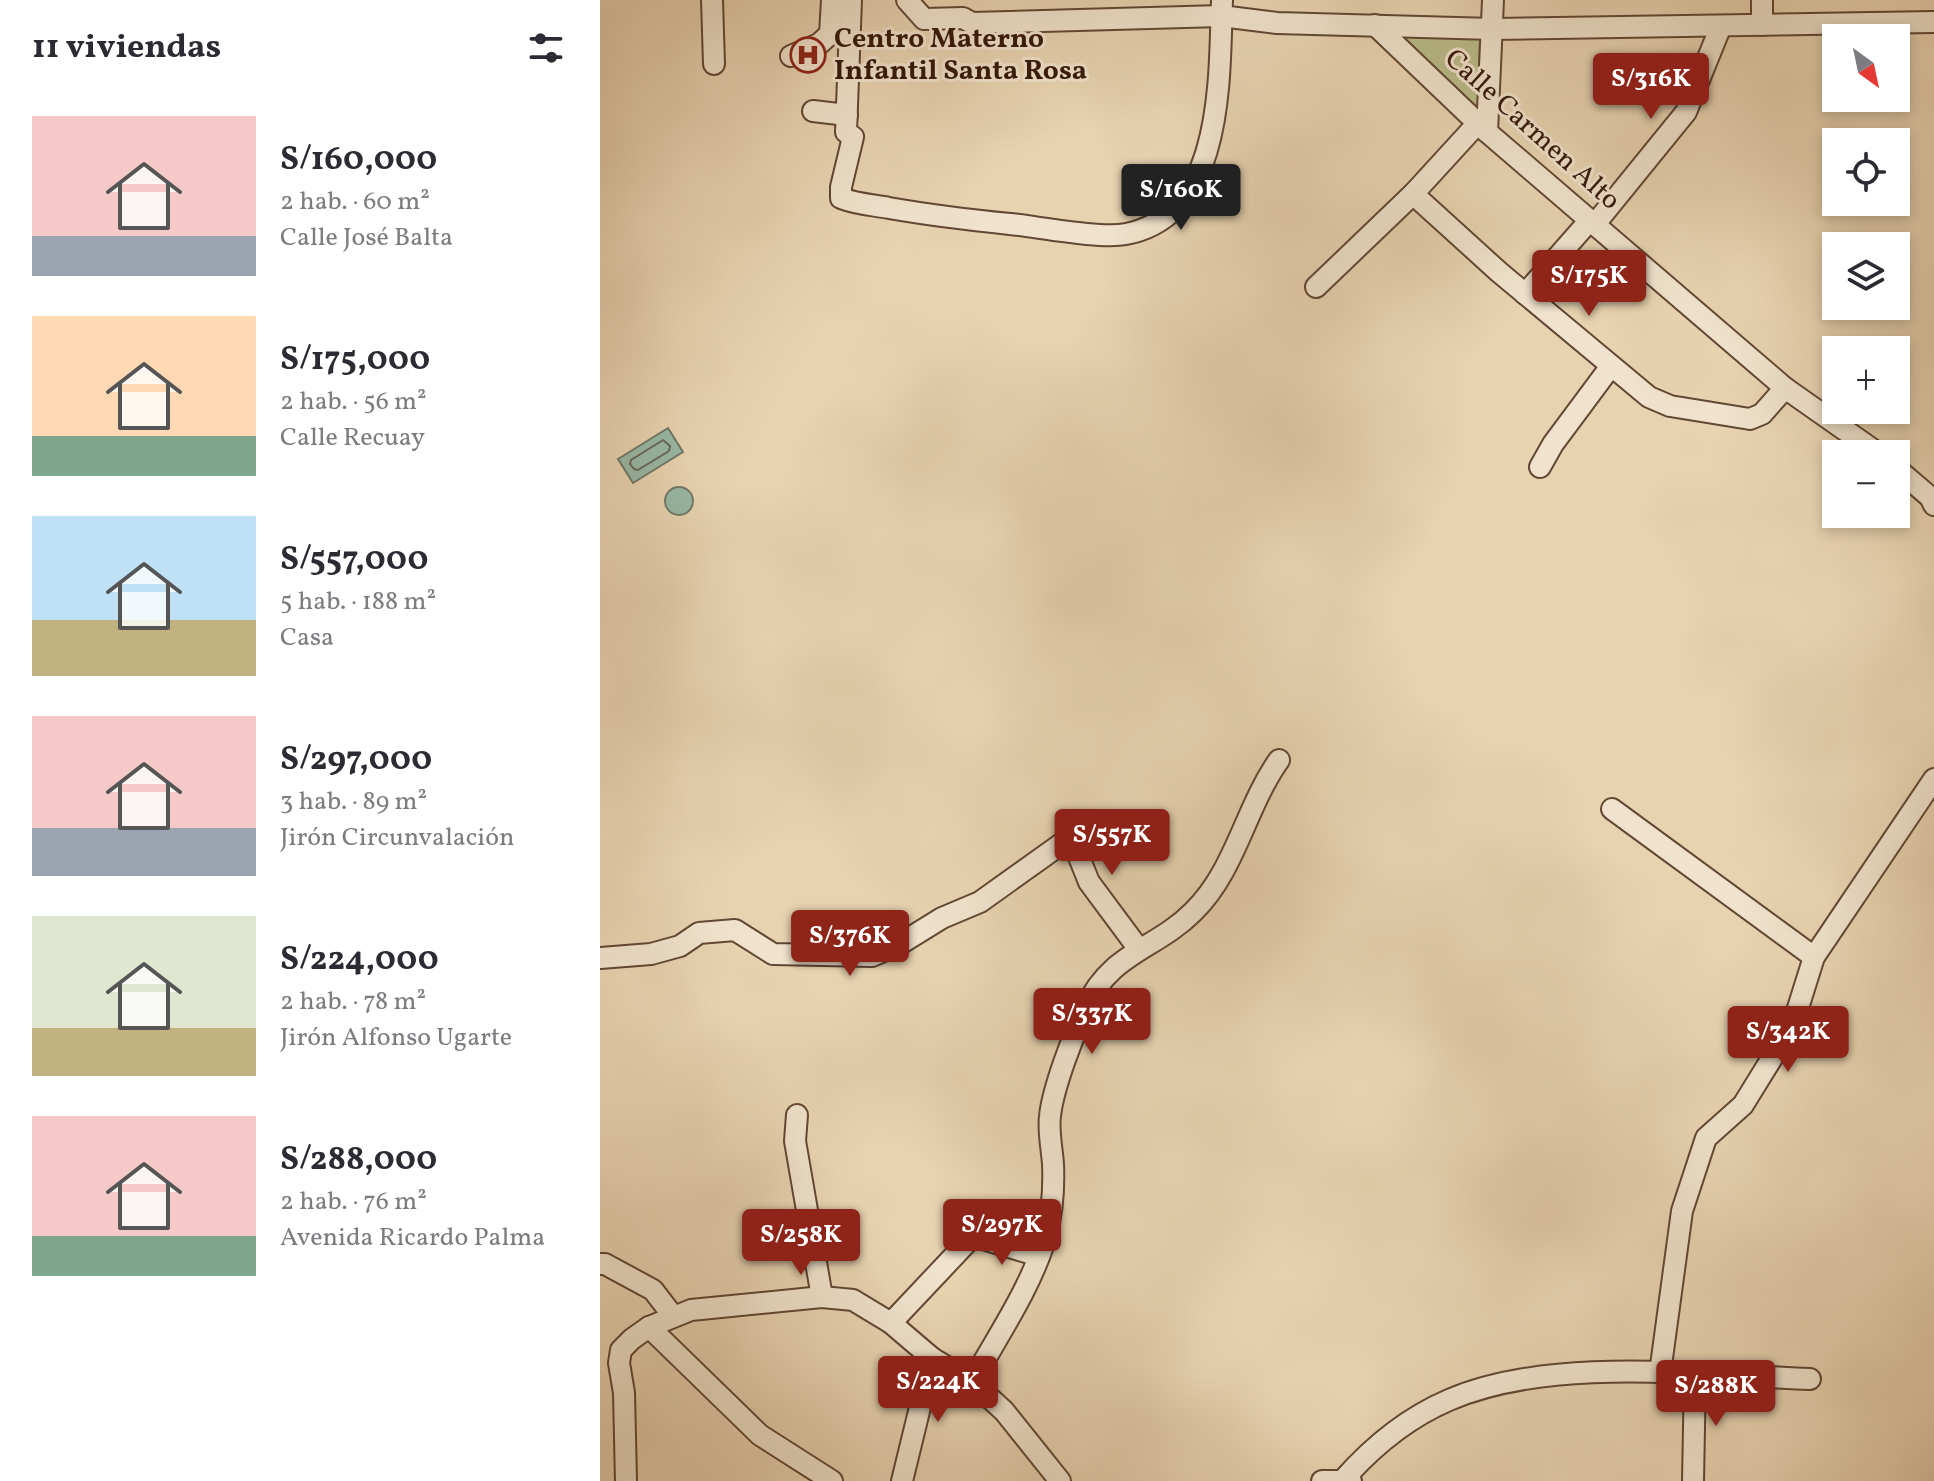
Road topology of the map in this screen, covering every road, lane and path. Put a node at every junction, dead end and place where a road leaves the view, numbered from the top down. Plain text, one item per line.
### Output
1 (712, 0) edge
2 (832, 0) edge
3 (851, 0) edge
4 (907, 0) edge
5 (1493, 0) edge
6 (1762, 0) edge
7 (1222, 8) edge
8 (961, 9) edge
9 (1934, 22) edge
10 (1375, 25) junction
11 (1762, 25) junction
12 (1721, 26) junction
13 (1493, 29) junction
14 (791, 56) dead end
15 (714, 64) dead end
16 (813, 111) dead end
17 (847, 115) junction
18 (1483, 127) junction
19 (1413, 194) junction
20 (1592, 222) junction
21 (1316, 287) dead end
22 (1525, 294) junction
23 (1611, 366) junction
24 (1785, 388) junction
25 (1859, 440) edge
26 (1540, 467) dead end
27 (1910, 480) edge
28 (1934, 505) edge
29 (1279, 760) dead end
30 (1934, 779) edge
31 (1612, 809) dead end
32 (1138, 948) junction
33 (1814, 957) junction
34 (600, 958) edge
35 (797, 1115) dead end
36 (1039, 1256) junction
37 (600, 1264) edge
38 (822, 1297) junction
39 (673, 1316) junction
40 (891, 1323) junction
41 (649, 1327) junction
42 (932, 1358) junction
43 (1660, 1373) junction
44 (1695, 1374) junction
45 (1810, 1379) dead end
46 (972, 1382) junction
47 (626, 1481) edge
48 (832, 1481) edge
49 (902, 1481) edge
50 (1060, 1481) edge
51 (1339, 1481) edge
52 (1693, 1481) edge

1 - 15 street
2 - 14 street
3 - 17 street
4 - 8 street
5 - 13 street
6 - 11 street
7 - 8 street
7 - 10 street
7 - 17 street
9 - 11 street
10 - 13 street
10 - 18 street, Calle Carmen Alto
11 - 12 street
12 - 13 street
12 - 20 street
13 - 18 street
16 - 17 street
18 - 19 street
18 - 20 street, Calle Carmen Alto
19 - 21 street
19 - 22 street
20 - 22 street
20 - 24 street, Calle Carmen Alto
22 - 23 street
23 - 24 street
23 - 26 street
24 - 25 street, Calle Carmen Alto
27 - 28 street
29 - 32 street
30 - 33 street
31 - 33 street
32 - 34 street
32 - 36 street
33 - 43 street
35 - 38 street
36 - 40 street
36 - 46 street
37 - 39 street
38 - 39 street
38 - 40 street
39 - 41 street
40 - 42 street
41 - 47 street
41 - 48 street
42 - 46 street
42 - 49 street
43 - 44 street
43 - 51 street
44 - 45 street
44 - 52 street
46 - 50 street

